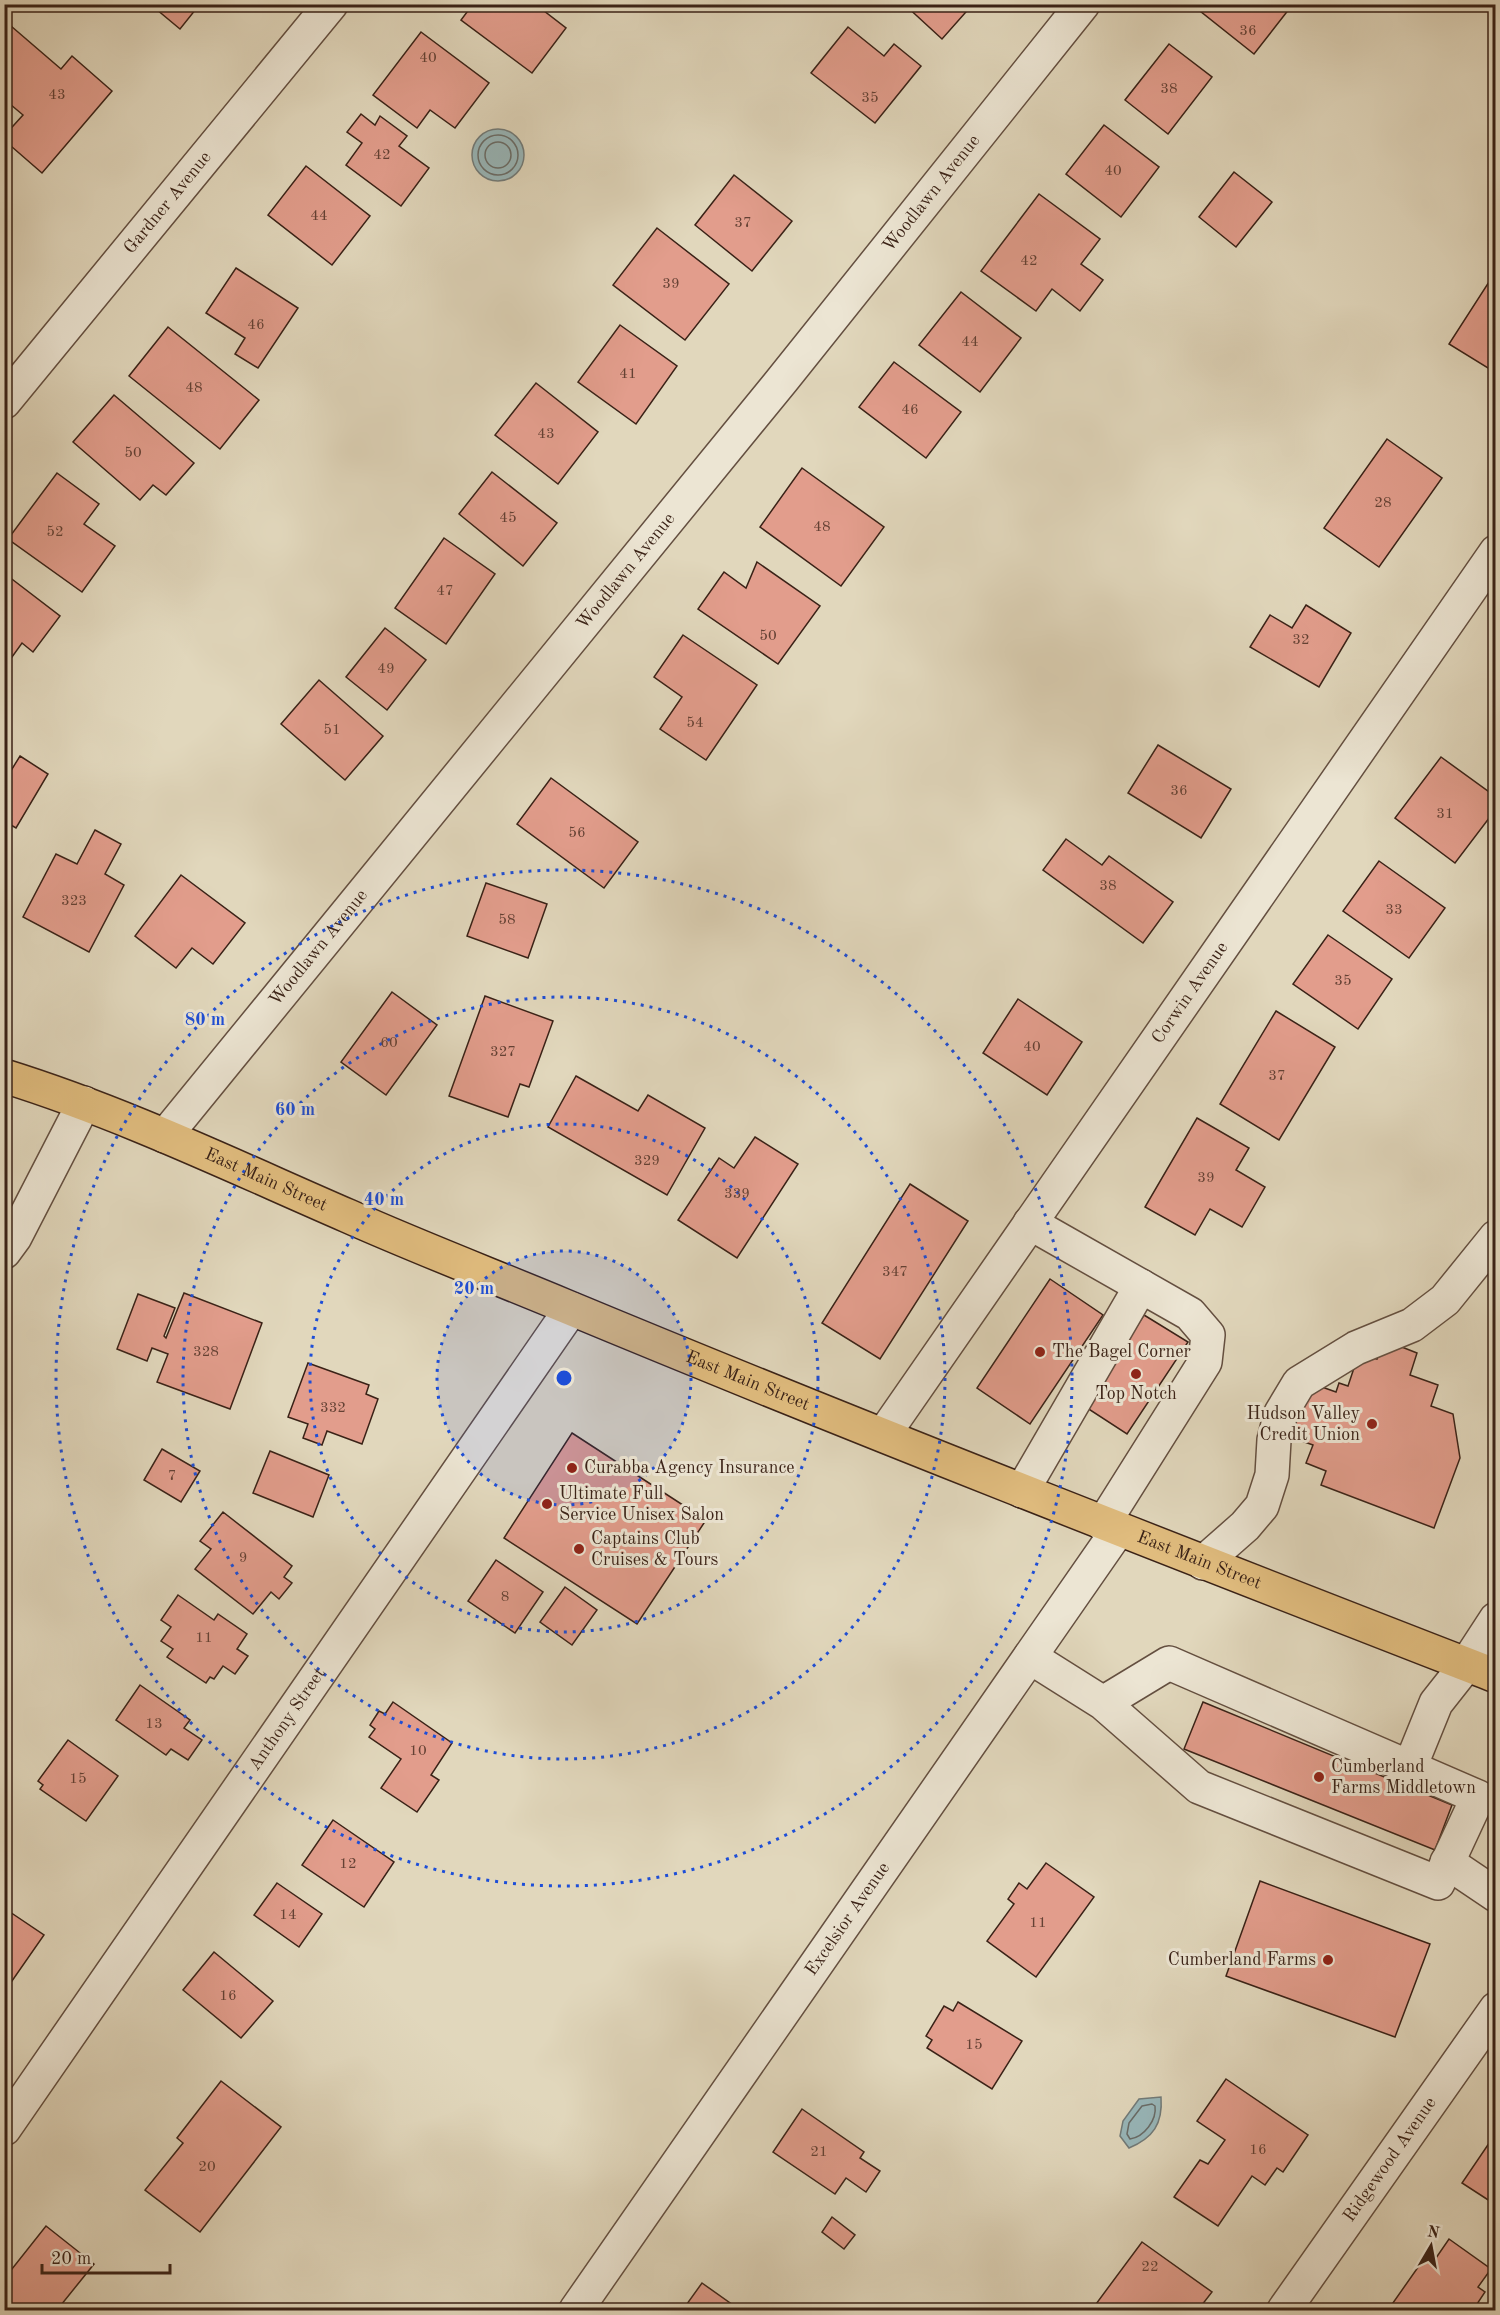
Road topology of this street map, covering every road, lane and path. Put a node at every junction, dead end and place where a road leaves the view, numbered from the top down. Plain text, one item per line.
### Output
1 (331, 4) edge
2 (1083, 4) edge
3 (4, 402) edge
4 (1496, 552) edge
5 (4, 1076) edge
6 (84, 1102) junction
7 (165, 1136) junction
8 (1030, 1223) junction
9 (1496, 1237) edge
10 (4, 1252) edge
11 (1141, 1286) junction
12 (571, 1309) junction
13 (884, 1434) junction
14 (1022, 1491) junction
15 (1111, 1527) junction
16 (1203, 1563) junction
17 (1496, 1619) edge
18 (1030, 1657) junction
19 (1481, 1671) edge
20 (1103, 1703) junction
21 (1410, 1767) junction
22 (1447, 1862) junction
23 (1496, 1895) edge
24 (1496, 2009) edge
25 (4, 2129) edge
26 (576, 2310) edge
27 (1284, 2310) edge

1 - 3 street, Gardner Avenue
2 - 7 street, Woodlawn Avenue
4 - 8 street, Corwin Avenue
5 - 6 main road, East Main Street
6 - 7 main road, East Main Street
6 - 10 street
7 - 12 main road, East Main Street
8 - 11 street, Excelsior Avenue
8 - 13 street, Corwin Avenue
9 - 16 street
11 - 14 street
11 - 15 street, Excelsior Avenue
12 - 13 main road, East Main Street
12 - 25 street, Anthony Street
13 - 14 main road, East Main Street
14 - 15 main road, East Main Street
15 - 16 main road, East Main Street
15 - 18 street, Excelsior Avenue
16 - 19 main road, East Main Street
17 - 19 street
18 - 20 street
18 - 26 street, Excelsior Avenue
19 - 21 street
20 - 21 street
20 - 22 street
21 - 22 street
22 - 23 street
24 - 27 street, Ridgewood Avenue

